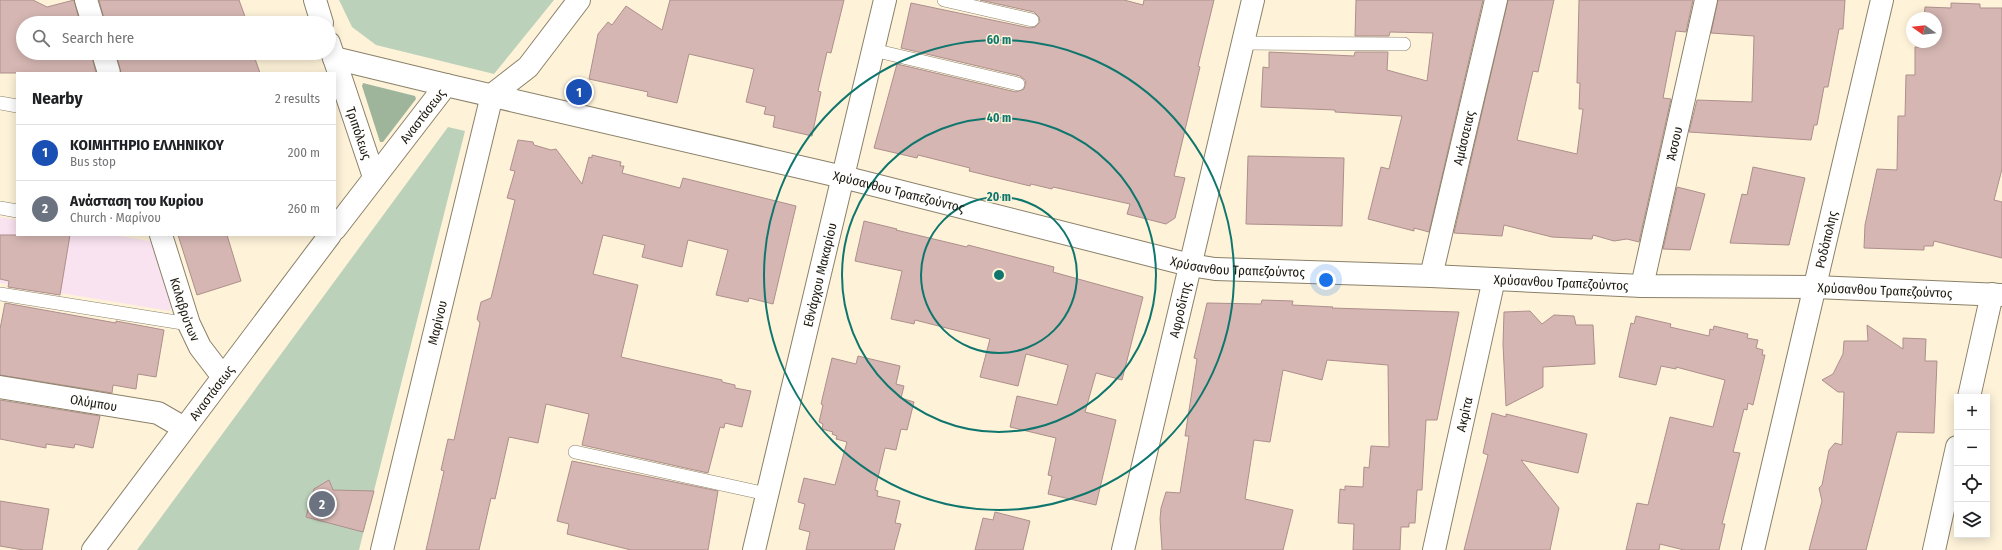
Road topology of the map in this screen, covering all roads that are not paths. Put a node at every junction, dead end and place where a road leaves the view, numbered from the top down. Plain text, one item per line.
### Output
1 (86, 0) edge
2 (315, 0) edge
3 (579, 0) edge
4 (885, 0) edge
5 (944, 0) edge
6 (1253, 0) edge
7 (1496, 0) edge
8 (1706, 0) edge
9 (1882, 0) edge
10 (91, 16) edge
11 (320, 16) edge
12 (1032, 20) dead end
13 (1243, 42) junction
14 (1404, 44) dead end
15 (873, 50) junction
16 (336, 52) edge
17 (105, 60) edge
18 (334, 60) edge
19 (109, 72) edge
20 (1018, 84) dead end
21 (446, 85) junction
22 (492, 95) junction
23 (0, 103) edge
24 (16, 106) edge
25 (374, 177) junction
26 (843, 177) junction
27 (0, 208) edge
28 (16, 211) edge
29 (336, 228) edge
30 (159, 236) edge
31 (329, 236) edge
32 (1190, 265) junction
33 (1432, 276) junction
34 (1494, 279) junction
35 (1642, 286) junction
36 (1815, 287) junction
37 (0, 294) edge
38 (1997, 294) edge
39 (189, 324) junction
40 (223, 377) junction
41 (0, 387) edge
42 (1970, 394) edge
43 (184, 428) junction
44 (575, 452) dead end
45 (1954, 461) edge
46 (767, 494) junction
47 (93, 550) edge
48 (382, 550) edge
49 (754, 550) edge
50 (1123, 550) edge
51 (1434, 550) edge
52 (1753, 550) edge
53 (1934, 550) edge

1 - 10 street
2 - 11 street
3 - 22 street
4 - 15 street, Εθνάρχου Μακαρίου
5 - 12 lane
6 - 13 street, Αφροδίτης
7 - 33 street, Αμάσσειας
8 - 35 street, Άσσου
9 - 36 street, Ροδόπολης
13 - 14 lane
13 - 32 street, Αφροδίτης
15 - 20 lane
15 - 26 street, Εθνάρχου Μακαρίου
16 - 21 street
17 - 19 street
18 - 25 street, Τριπόλεως
21 - 22 street, Αναστάσεως
21 - 25 street, Αναστάσεως
22 - 26 street, Χρύσανθου Τραπεζούντος
22 - 48 street, Μαρίνου
23 - 24 lane
25 - 29 street, Αναστάσεως
26 - 32 street, Χρύσανθου Τραπεζούντος
26 - 46 street, Εθνάρχου Μακαρίου
27 - 28 lane
30 - 39 street, Καλαβρύτων
31 - 40 street, Αναστάσεως
32 - 33 street, Χρύσανθου Τραπεζούντος
32 - 50 street, Αφροδίτης
33 - 34 street, Χρύσανθου Τραπεζούντος
34 - 35 street, Χρύσανθου Τραπεζούντος
34 - 51 street, Ακρίτα
35 - 36 street, Χρύσανθου Τραπεζούντος
36 - 38 street, Χρύσανθου Τραπεζούντος
36 - 52 street, Ροδόπολης
37 - 39 lane
38 - 42 street
39 - 40 street, Καλαβρύτων
40 - 43 street, Αναστάσεως
41 - 43 street, Ολύμπου
43 - 47 street, Αναστάσεως
44 - 46 lane
45 - 53 street
46 - 49 street, Εθνάρχου Μακαρίου

